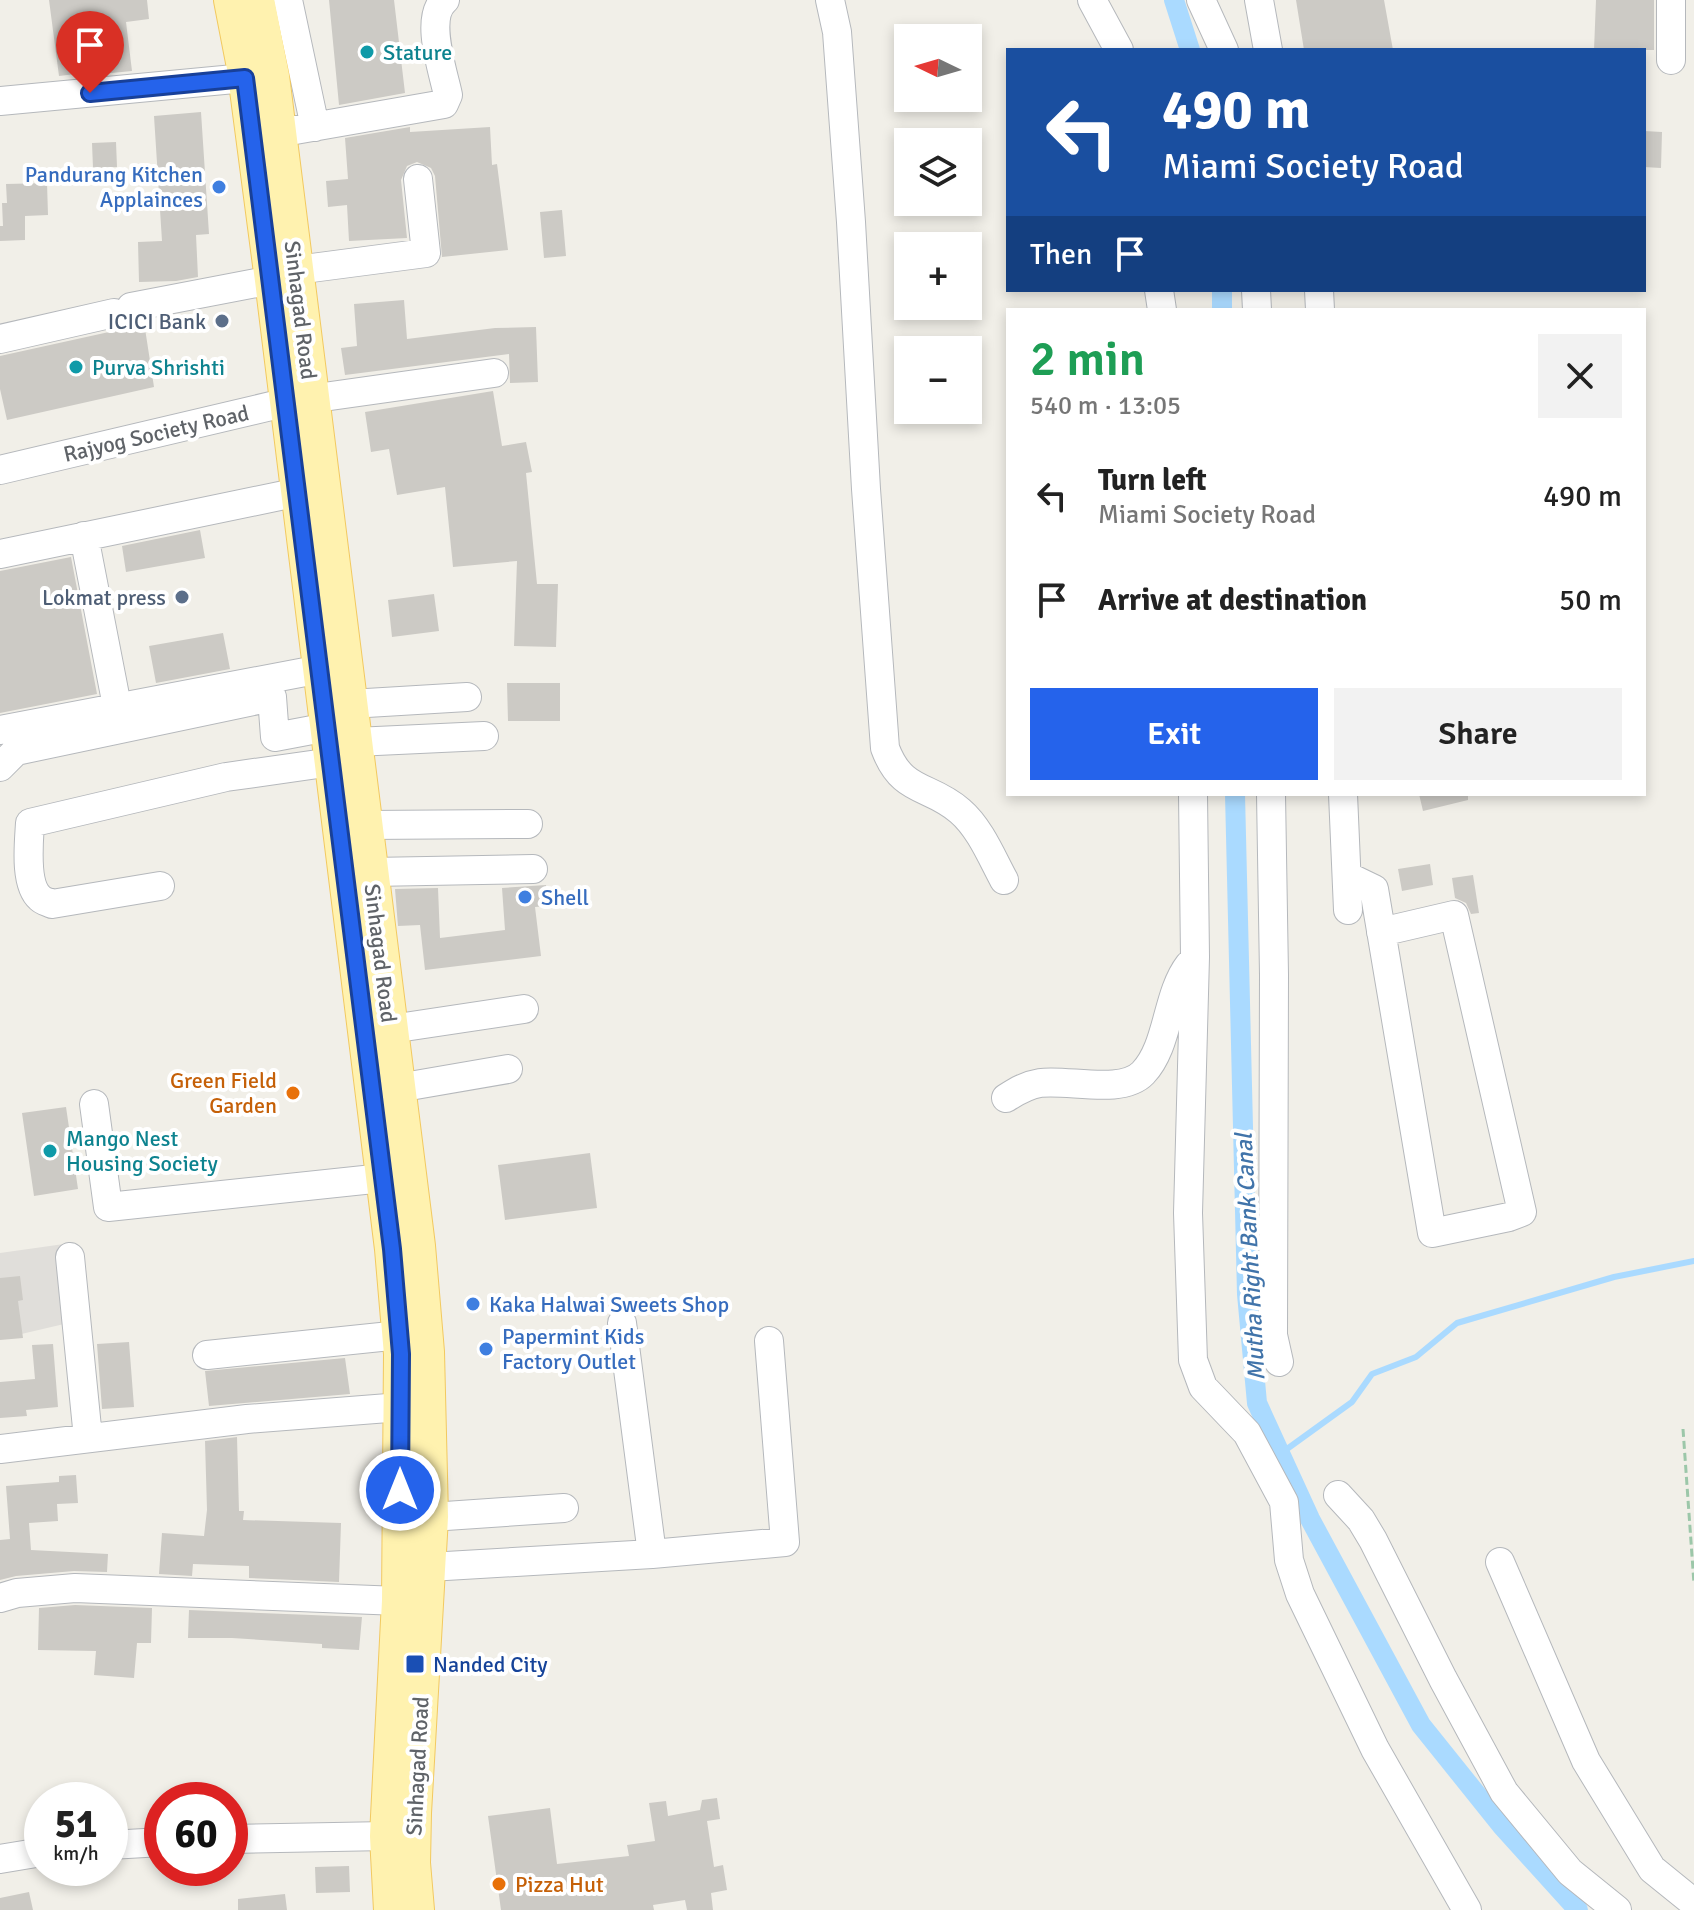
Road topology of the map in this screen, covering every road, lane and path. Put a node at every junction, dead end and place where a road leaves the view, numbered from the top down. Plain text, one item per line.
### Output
1 (231, 0) edge
2 (257, 0) edge
3 (288, 0) edge
4 (445, 0) edge
5 (830, 0) edge
6 (1092, 0) edge
7 (1201, 0) edge
8 (1671, 0) edge
9 (1259, 4) edge
10 (1118, 48) edge
11 (1223, 48) edge
12 (1268, 48) edge
13 (1671, 60) dead end
14 (245, 78) junction
15 (0, 101) edge
16 (315, 127) junction
17 (278, 133) junction
18 (418, 179) dead end
19 (284, 275) junction
20 (0, 339) edge
21 (494, 373) dead end
22 (300, 400) junction
23 (0, 470) edge
24 (299, 492) junction
25 (84, 536) junction
26 (0, 554) edge
27 (321, 669) junction
28 (467, 697) dead end
29 (117, 706) junction
30 (0, 730) edge
31 (343, 732) junction
32 (484, 736) dead end
33 (0, 767) edge
34 (1193, 796) edge
35 (1271, 796) edge
36 (1343, 796) edge
37 (528, 824) dead end
38 (365, 825) junction
39 (533, 869) dead end
40 (371, 872) junction
41 (1347, 876) junction
42 (1004, 880) dead end
43 (160, 886) dead end
44 (1348, 910) dead end
45 (1439, 934) dead end
46 (1382, 939) junction
47 (1195, 957) junction
48 (524, 1009) dead end
49 (391, 1029) junction
50 (508, 1069) dead end
51 (398, 1088) junction
52 (1006, 1098) dead end
53 (94, 1104) dead end
54 (383, 1178) junction
55 (405, 1248) junction
56 (70, 1257) dead end
57 (622, 1323) dead end
58 (400, 1335) junction
59 (769, 1341) dead end
60 (207, 1355) dead end
61 (1279, 1362) dead end
62 (401, 1407) junction
63 (1683, 1429) dead end
64 (88, 1438) junction
65 (0, 1449) edge
66 (1338, 1495) dead end
67 (564, 1508) dead end
68 (431, 1517) junction
69 (652, 1554) junction
70 (1500, 1562) dead end
71 (429, 1567) junction
72 (1694, 1584) edge
73 (0, 1598) edge
74 (399, 1601) junction
75 (404, 1760) junction
76 (387, 1836) junction
77 (248, 1839) edge
78 (24, 1855) edge
79 (0, 1859) edge
80 (1694, 1903) edge
81 (403, 1906) edge
82 (1467, 1910) edge
83 (1617, 1910) edge

1 - 14 main road, Sinhagad Road
2 - 17 main road, Sinhagad Road
3 - 16 street
4 - 16 street
5 - 42 street
6 - 10 street
7 - 11 street
8 - 13 street
9 - 12 street
14 - 15 street
14 - 19 main road, Sinhagad Road
16 - 17 street
17 - 19 main road, Sinhagad Road
18 - 19 street
19 - 20 street
19 - 22 main road, Sinhagad Road
21 - 22 street, Rajyog Society Road
22 - 23 street, Rajyog Society Road
22 - 24 main road, Sinhagad Road
22 - 31 main road, Sinhagad Road
24 - 25 street
24 - 27 main road, Sinhagad Road
25 - 26 street
25 - 29 street
27 - 29 street
27 - 31 main road, Sinhagad Road
28 - 31 street
29 - 30 street
31 - 32 street
31 - 33 street
31 - 38 main road, Sinhagad Road
31 - 43 street
31 - 54 main road, Sinhagad Road
34 - 47 street
35 - 61 street
36 - 41 street
37 - 38 street
38 - 40 main road, Sinhagad Road
39 - 40 street
40 - 49 main road, Sinhagad Road
41 - 44 street
41 - 46 street
45 - 46 street
46 - 46 street
47 - 52 street
47 - 82 street
48 - 49 street
49 - 51 main road, Sinhagad Road
50 - 51 street
51 - 55 main road, Sinhagad Road
53 - 54 street
54 - 55 main road, Sinhagad Road
55 - 58 main road, Sinhagad Road
55 - 68 main road, Sinhagad Road
56 - 64 street
57 - 69 street
58 - 60 street
58 - 62 main road, Sinhagad Road
59 - 69 street
62 - 64 street
62 - 74 main road, Sinhagad Road
63 - 72 path
64 - 65 street
66 - 83 street
67 - 68 street
68 - 71 main road, Sinhagad Road
69 - 71 street
70 - 80 street
71 - 75 main road, Sinhagad Road
73 - 74 street
74 - 75 main road, Sinhagad Road
75 - 76 main road, Sinhagad Road
75 - 81 main road, Sinhagad Road
76 - 77 street
76 - 81 main road, Sinhagad Road
78 - 79 street

